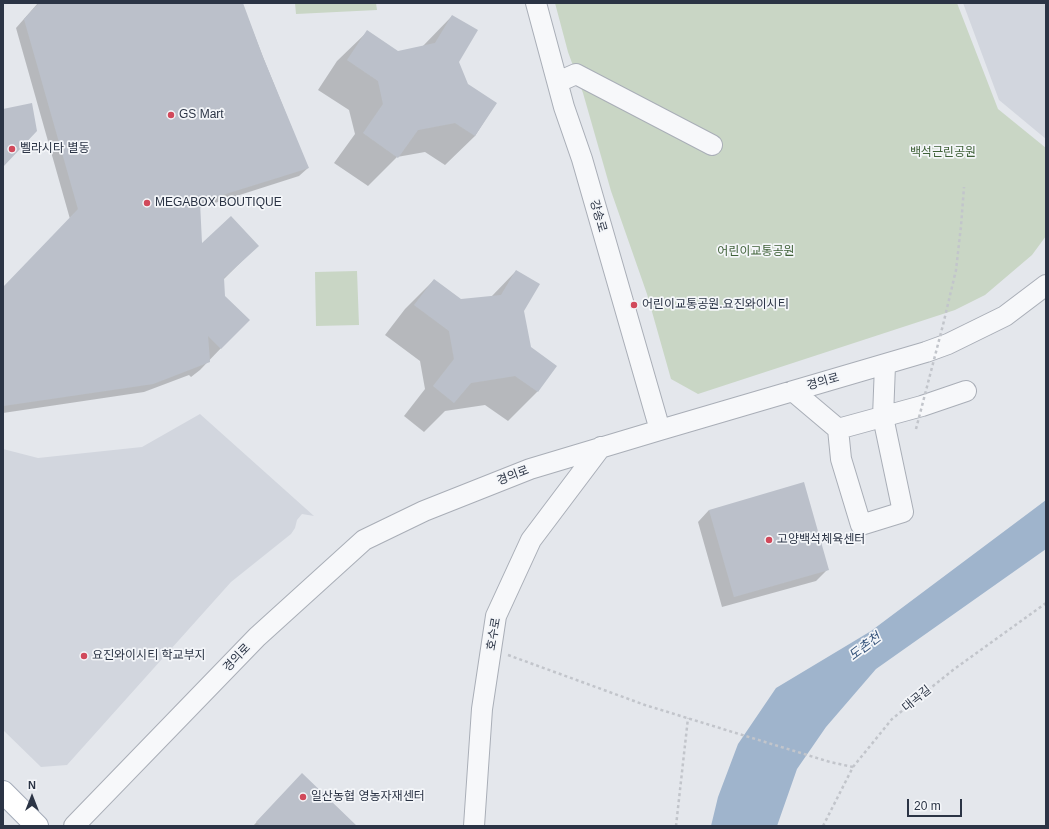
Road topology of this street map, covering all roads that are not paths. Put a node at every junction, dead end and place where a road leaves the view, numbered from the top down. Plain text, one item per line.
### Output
1 (536, 3) edge
2 (558, 82) junction
3 (712, 145) dead end
4 (1046, 285) edge
5 (885, 364) junction
6 (793, 391) junction
7 (966, 392) dead end
8 (883, 417) junction
9 (838, 429) junction
10 (660, 430) junction
11 (601, 447) junction
12 (3, 792) edge
13 (37, 826) edge
14 (74, 826) edge
15 (474, 826) edge

1 - 2 street, 강송로
2 - 3 street
2 - 10 street, 강송로
4 - 5 street, 경의로
5 - 6 street, 경의로
5 - 8 street
6 - 9 street
6 - 10 street, 경의로
7 - 8 street
8 - 9 street
8 - 9 street
10 - 11 street, 경의로
11 - 14 street, 경의로
11 - 15 street, 호수로
12 - 13 main road

